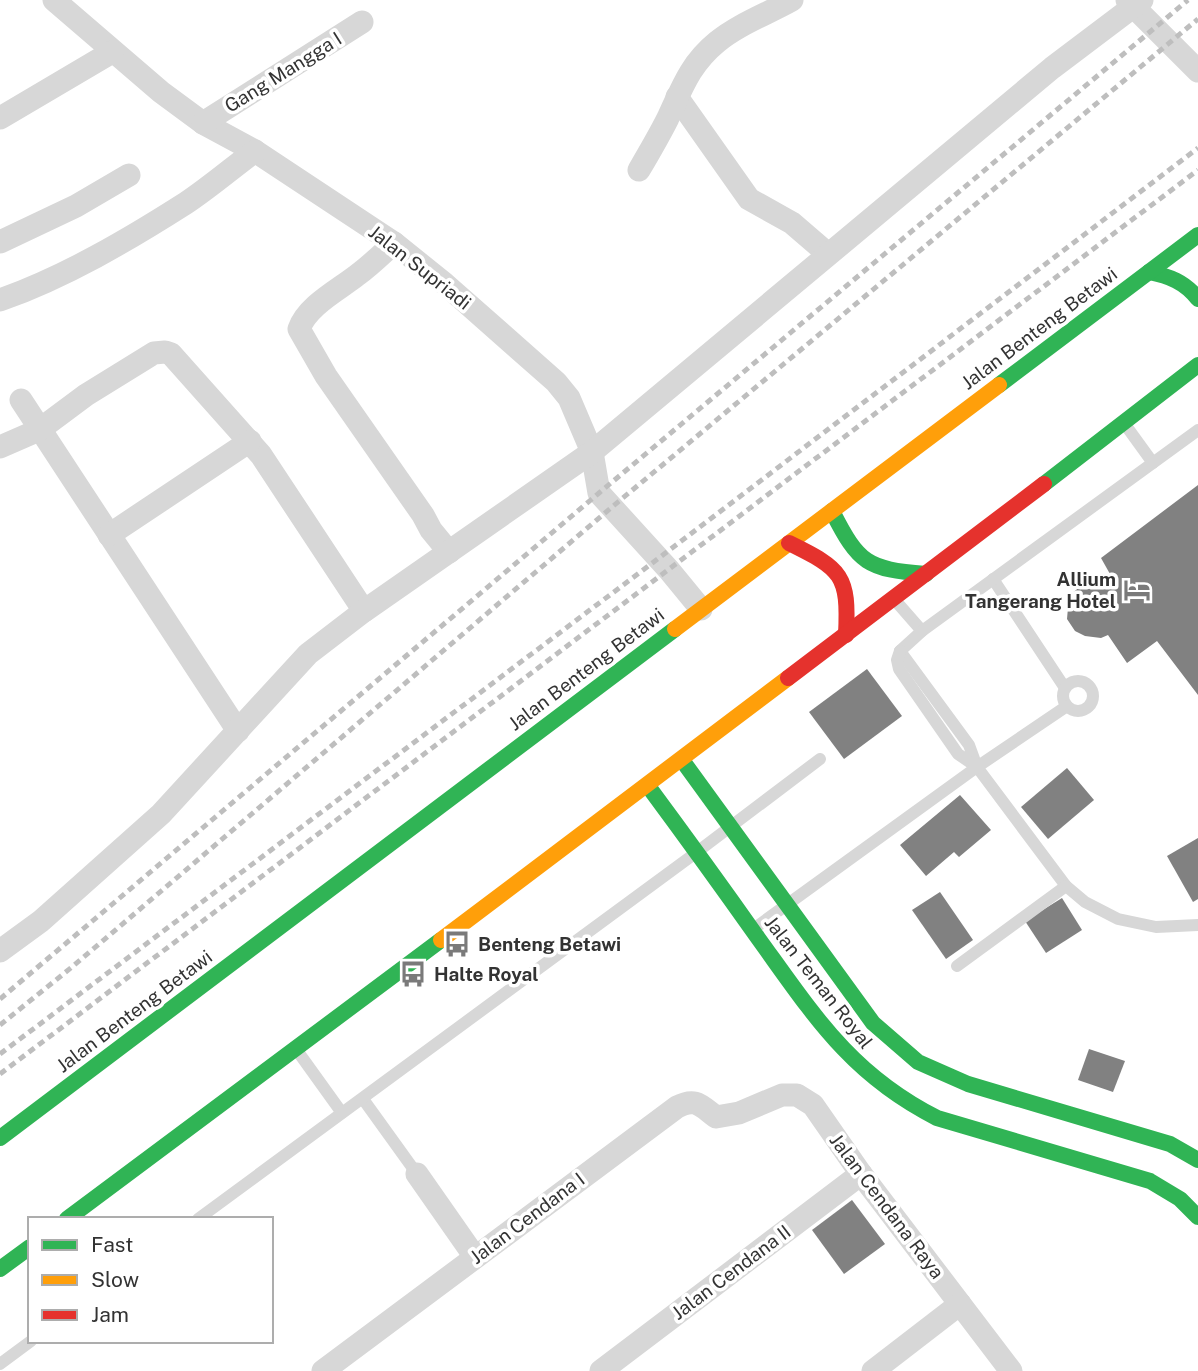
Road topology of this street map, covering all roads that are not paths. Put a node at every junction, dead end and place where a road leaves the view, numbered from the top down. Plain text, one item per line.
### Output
1 (54, 0) edge
2 (792, 0) edge
3 (1134, 2) edge
4 (362, 22) dead end
5 (112, 52) junction
6 (1198, 71) edge
7 (677, 97) junction
8 (0, 118) edge
9 (203, 123) junction
10 (255, 151) junction
11 (639, 170) dead end
12 (129, 175) dead end
13 (1198, 235) edge
14 (0, 242) edge
15 (394, 243) junction
16 (828, 254) junction
17 (1149, 272) junction
18 (1198, 299) edge
19 (0, 300) edge
20 (1198, 365) edge
21 (21, 400) dead end
22 (1124, 423) junction
23 (39, 430) junction
24 (1198, 430) edge
25 (250, 441) junction
26 (0, 447) edge
27 (592, 452) junction
28 (1153, 463) junction
29 (832, 511) junction
30 (109, 535) junction
31 (789, 543) junction
32 (449, 552) junction
33 (926, 574) junction
34 (993, 579) junction
35 (894, 599) junction
36 (701, 609) junction
37 (363, 611) junction
38 (922, 631) junction
39 (846, 635) junction
40 (1065, 688) junction
41 (1067, 706) junction
42 (238, 731) junction
43 (820, 759) dead end
44 (682, 760) junction
45 (977, 767) junction
46 (648, 786) junction
47 (731, 826) junction
48 (697, 852) junction
49 (752, 855) junction
50 (726, 874) junction
51 (1066, 886) junction
52 (788, 904) junction
53 (1198, 925) edge
54 (752, 930) junction
55 (0, 951) edge
56 (957, 966) dead end
57 (296, 1048) junction
58 (363, 1099) junction
59 (739, 1113) joint
60 (342, 1114) junction
61 (0, 1138) edge
62 (1198, 1160) edge
63 (417, 1174) joint
64 (861, 1174) junction
65 (70, 1217) edge
66 (201, 1217) edge
67 (1198, 1217) edge
68 (28, 1248) edge
69 (475, 1257) junction
70 (0, 1269) edge
71 (960, 1304) junction
72 (28, 1343) edge
73 (0, 1364) edge
74 (323, 1371) edge
75 (601, 1371) edge
76 (873, 1371) edge
77 (1011, 1371) edge

1 - 5 street, Jalan Supriadi
2 - 7 street
3 - 6 street
3 - 16 street
4 - 9 street, Gang Mangga I
5 - 8 street
5 - 9 street, Jalan Supriadi
7 - 11 street
7 - 16 street
9 - 10 street, Jalan Supriadi
10 - 15 street, Jalan Supriadi
10 - 19 street
12 - 14 street
13 - 17 main road, Jalan Benteng Betawi
15 - 27 street, Jalan Supriadi
15 - 32 street
16 - 27 street
17 - 18 main road
17 - 29 main road, Jalan Benteng Betawi
20 - 22 main road
21 - 23 street
22 - 28 lane
22 - 33 main road
23 - 25 street
23 - 26 street
23 - 30 street
24 - 28 lane
25 - 30 street
25 - 37 street
27 - 32 street
27 - 36 street, Jalan Supriadi
28 - 34 lane
29 - 31 main road, Jalan Benteng Betawi
29 - 33 main road
30 - 42 street
31 - 36 main road, Jalan Benteng Betawi
31 - 39 main road
32 - 37 street
33 - 35 main road
34 - 38 lane
34 - 40 lane
35 - 38 lane
35 - 39 main road
36 - 61 main road, Jalan Benteng Betawi
37 - 42 street
38 - 45 lane
39 - 44 main road
40 - 41 lane
40 - 41 lane
41 - 45 lane
42 - 55 street
43 - 47 lane
44 - 46 main road
44 - 47 main road, Jalan Teman Royal
45 - 51 lane
45 - 52 lane
46 - 48 main road, Jalan Teman Royal
46 - 57 main road
47 - 48 lane
47 - 49 main road, Jalan Teman Royal
48 - 50 main road, Jalan Teman Royal
48 - 58 lane
49 - 50 main road
49 - 52 main road, Jalan Teman Royal
50 - 54 main road, Jalan Teman Royal
51 - 53 lane
51 - 56 lane
52 - 54 lane
52 - 62 main road, Jalan Teman Royal
54 - 67 main road, Jalan Teman Royal
57 - 60 lane
57 - 65 main road
58 - 60 lane
58 - 63 lane
59 - 64 street, Jalan Cendana Raya
59 - 69 street, Jalan Cendana I
60 - 66 lane
63 - 69 street
64 - 71 street, Jalan Cendana Raya
64 - 75 street, Jalan Cendana II
68 - 70 main road
69 - 74 street, Jalan Cendana I
71 - 76 street
71 - 77 street, Jalan Cendana Raya
72 - 73 lane

